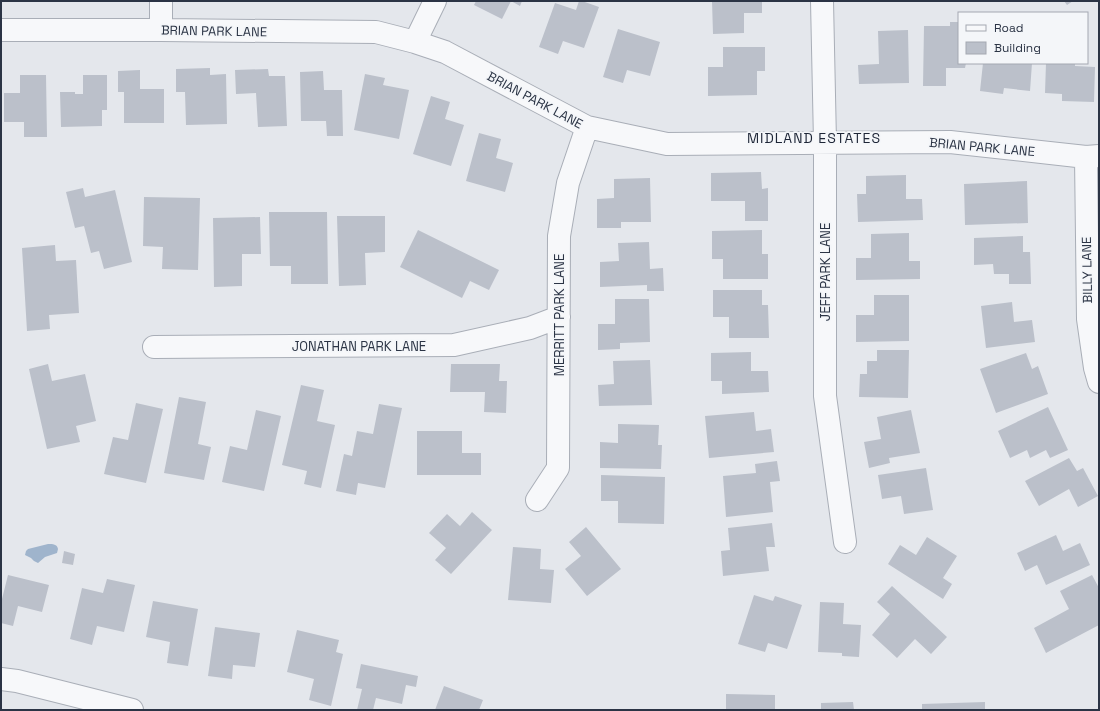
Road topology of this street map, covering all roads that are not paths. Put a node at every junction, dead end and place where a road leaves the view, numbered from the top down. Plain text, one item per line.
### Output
1 (161, 1) edge
2 (435, 1) edge
3 (822, 1) edge
4 (1, 30) edge
5 (161, 30) junction
6 (415, 42) junction
7 (587, 127) junction
8 (825, 142) junction
9 (1092, 157) edge
10 (559, 317) junction
11 (154, 347) dead end
12 (1099, 382) edge
13 (537, 500) dead end
14 (845, 542) dead end
15 (1, 679) edge
16 (132, 710) edge

1 - 5 street
2 - 6 street
3 - 8 street, JEFF PARK LANE
4 - 5 street, BRIAN PARK LANE
5 - 6 street, BRIAN PARK LANE
6 - 7 street, BRIAN PARK LANE
7 - 8 street, BRIAN PARK LANE
7 - 10 street, MERRITT PARK LANE
8 - 9 street, BRIAN PARK LANE
8 - 14 street, JEFF PARK LANE
9 - 12 street, BILLY LANE
10 - 11 street, JONATHAN PARK LANE
10 - 13 street, MERRITT PARK LANE
15 - 16 street

